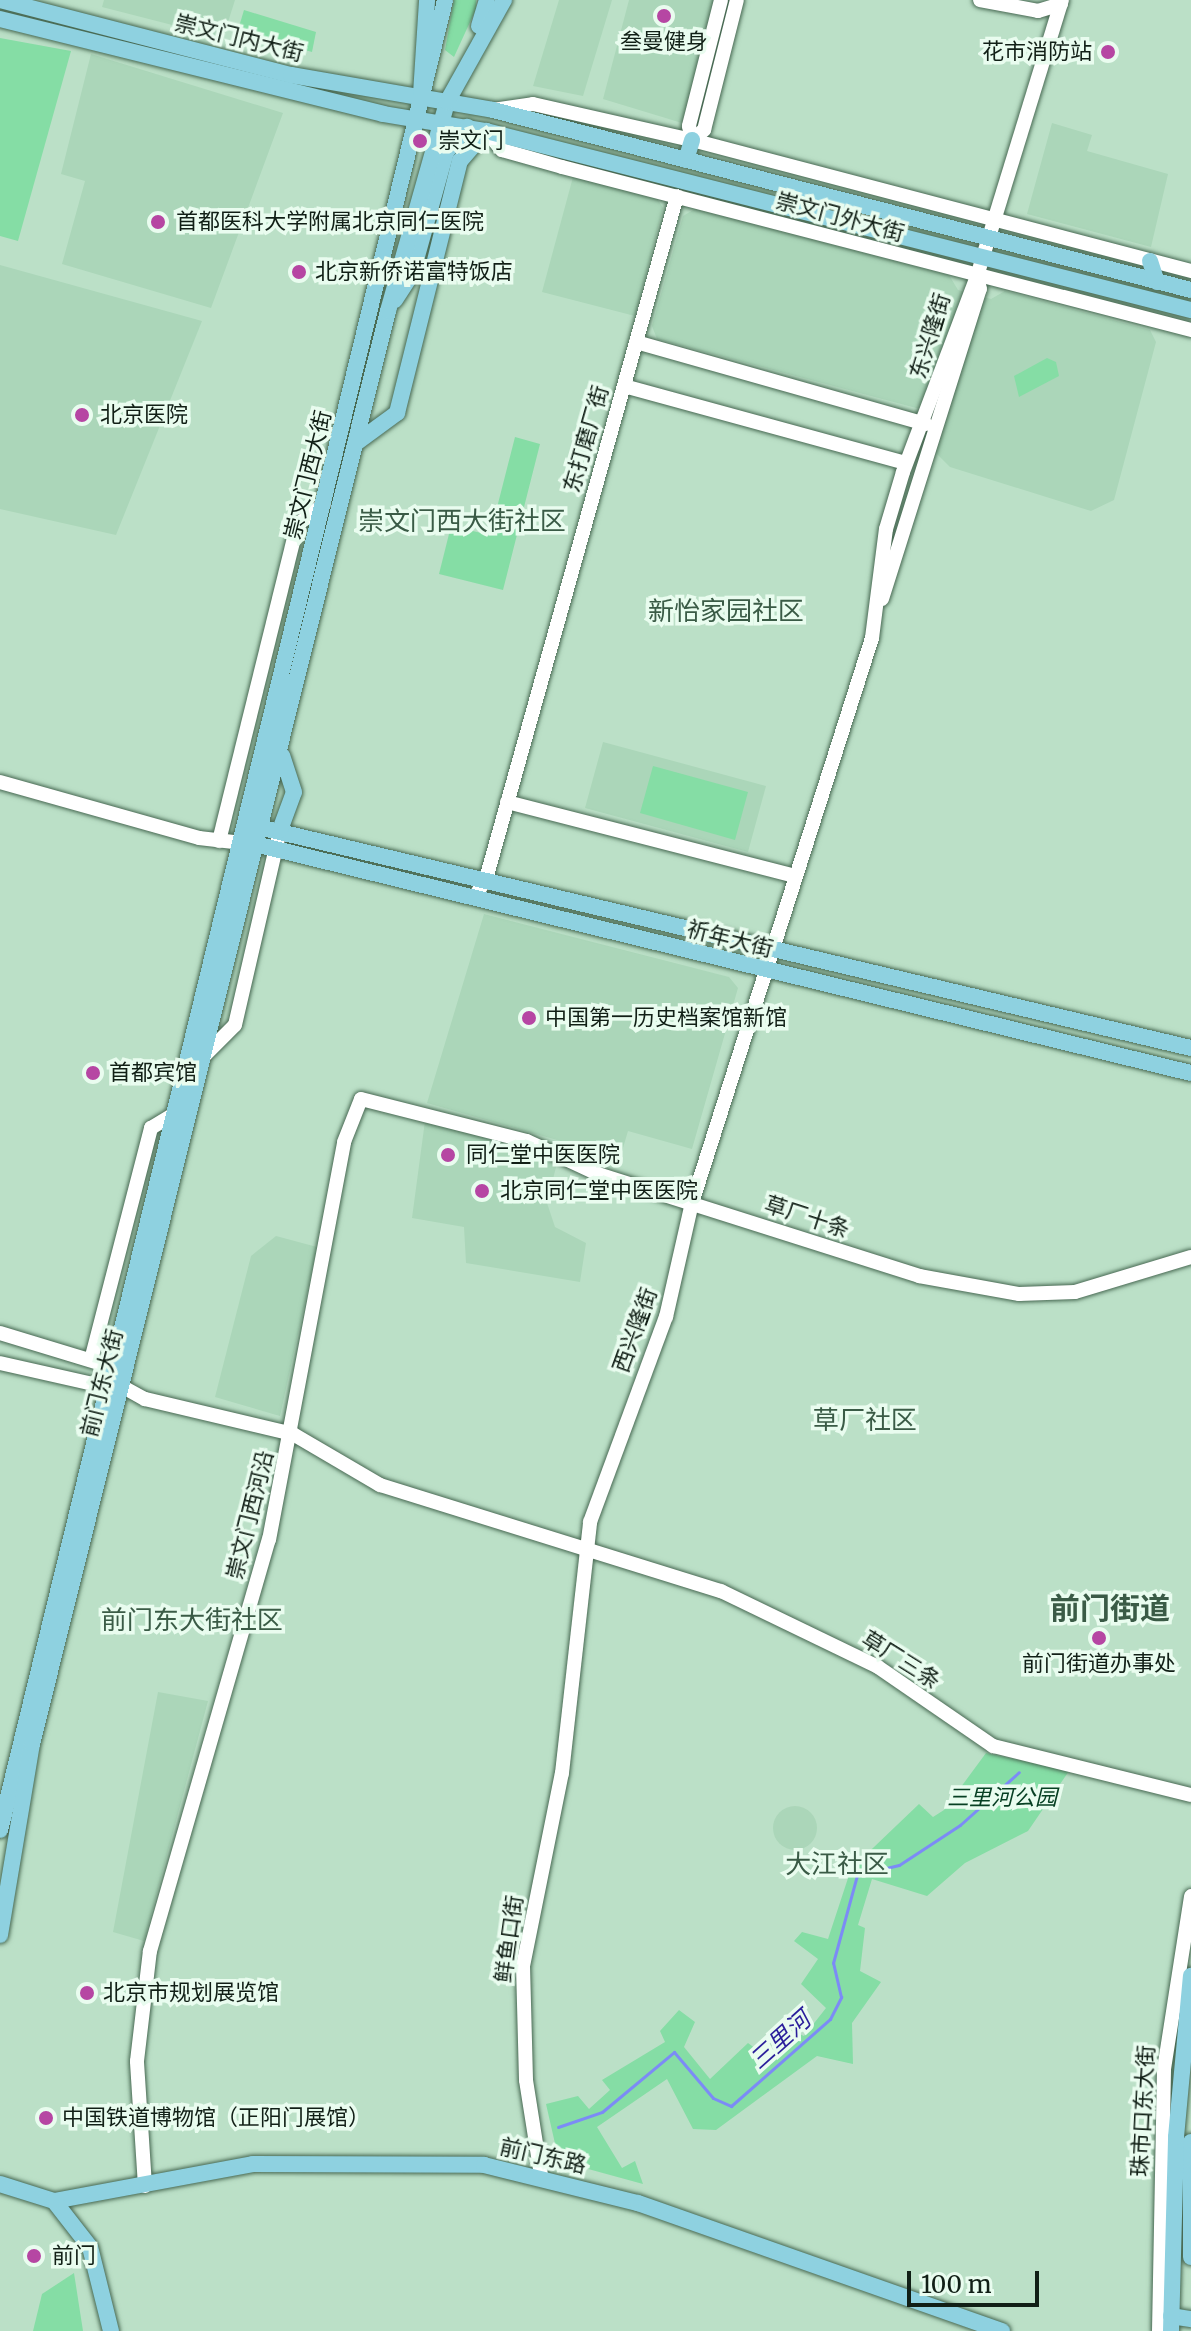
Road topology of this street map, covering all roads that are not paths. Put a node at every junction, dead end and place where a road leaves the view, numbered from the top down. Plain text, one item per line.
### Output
1 (0, 0) edge
2 (427, 0) edge
3 (445, 0) edge
4 (487, 0) edge
5 (504, 0) edge
6 (721, 0) edge
7 (737, 0) edge
8 (980, 0) edge
9 (1042, 0) edge
10 (1061, 2) edge
11 (0, 19) edge
12 (467, 61) junction
13 (422, 99) junction
14 (447, 102) junction
15 (493, 110) junction
16 (417, 119) junction
17 (440, 122) junction
18 (467, 127) junction
19 (486, 131) junction
20 (692, 140) junction
21 (686, 160) junction
22 (679, 188) junction
23 (996, 216) junction
24 (989, 237) junction
25 (983, 257) junction
26 (1150, 261) junction
27 (1191, 271) edge
28 (977, 276) junction
29 (1157, 282) junction
30 (1191, 290) edge
31 (1191, 310) edge
32 (388, 311) junction
33 (1191, 330) edge
34 (636, 342) junction
35 (622, 391) junction
36 (926, 424) junction
37 (356, 443) junction
38 (904, 467) junction
39 (324, 504) junction
40 (881, 600) junction
41 (268, 738) junction
42 (236, 766) junction
43 (0, 782) edge
44 (507, 802) junction
45 (271, 829) junction
46 (219, 841) junction
47 (260, 845) junction
48 (796, 876) junction
49 (486, 879) junction
50 (474, 898) junction
51 (775, 949) junction
52 (766, 970) junction
53 (1191, 1048) edge
54 (1191, 1073) edge
55 (176, 1113) junction
56 (418, 1113) joint
57 (692, 1203) junction
58 (1191, 1257) edge
59 (138, 1265) junction
60 (110, 1294) junction
61 (0, 1333) edge
62 (91, 1360) junction
63 (0, 1363) edge
64 (112, 1367) junction
65 (123, 1387) junction
66 (106, 1392) junction
67 (293, 1434) junction
68 (589, 1554) junction
69 (570, 1710) joint
70 (1191, 1795) edge
71 (0, 1830) edge
72 (1191, 1896) edge
73 (0, 1935) edge
74 (1191, 1976) edge
75 (1191, 2142) edge
76 (541, 2175) junction
77 (0, 2184) edge
78 (145, 2186) junction
79 (54, 2201) junction
80 (1191, 2257) edge
81 (1191, 2319) edge
82 (1171, 2324) edge
83 (111, 2331) edge
84 (1002, 2331) edge
85 (1159, 2331) edge

1 - 13 main road, 崇文门内大街
2 - 13 main road
3 - 13 main road
4 - 12 main road
5 - 12 main road
6 - 20 street
7 - 20 street
8 - 10 street
9 - 10 street
10 - 23 street
11 - 16 main road, 崇文门内大街
12 - 14 main road, 崇文门西大街
13 - 14 main road, 崇文门外大街
13 - 16 main road, 崇文门西大街
14 - 15 main road, 崇文门外大街
14 - 17 main road, 崇文门西大街
15 - 20 street, 崇文门外大街
15 - 21 main road, 崇文门外大街
16 - 17 main road, 崇文门外大街
16 - 39 main road, 崇文门西大街
17 - 18 main road, 崇文门外大街
17 - 32 main road, 崇文门西大街
18 - 19 main road, 崇文门外大街
18 - 32 main road
19 - 22 main road, 崇文门外大街
19 - 37 main road
20 - 21 main road
20 - 23 street, 崇文门外大街
21 - 24 main road, 崇文门外大街
22 - 25 main road, 崇文门外大街
22 - 28 street, 崇文门外大街
22 - 34 street, 东打磨厂街
23 - 24 street
23 - 26 street, 崇文门外大街
24 - 25 street
24 - 29 main road, 崇文门外大街
25 - 28 street
25 - 31 main road, 崇文门外大街
26 - 27 street, 崇文门外大街
26 - 29 main road
28 - 33 street, 崇文门外大街
28 - 36 street, 东兴隆街
28 - 40 street, 东兴隆街
29 - 30 main road, 崇文门外大街
32 - 37 main road, 崇文门西大街
34 - 35 street, 东打磨厂街
34 - 36 street
35 - 38 street
35 - 44 street, 东打磨厂街
36 - 38 street, 东兴隆街
37 - 45 main road, 崇文门西大街
38 - 40 street, 东兴隆街
39 - 41 main road, 崇文门西大街
39 - 42 street
40 - 48 street, 东兴隆街
41 - 42 street
41 - 47 main road, 崇文门西大街
42 - 46 street
43 - 46 street
44 - 48 street
44 - 49 street, 东打磨厂街
45 - 47 main road
45 - 49 main road, 祈年大街
46 - 47 street
47 - 50 main road, 祈年大街
47 - 55 main road, 前门东大街
47 - 65 main road, 前门东大街
48 - 51 street, 东兴隆街
49 - 50 street, 东打磨厂街
49 - 51 main road, 祈年大街
50 - 52 main road, 祈年大街
51 - 52 street, 东兴隆街
51 - 53 main road, 祈年大街
52 - 54 main road, 祈年大街
52 - 57 street, 西兴隆街
55 - 59 main road, 前门东大街
55 - 60 street
56 - 57 street, 草厂十条
56 - 67 street, 崇文门西河沿
57 - 58 street, 草厂十条
57 - 68 street, 西兴隆街
59 - 60 street
59 - 64 main road, 前门东大街
60 - 62 street
61 - 62 street
62 - 64 street
63 - 66 street
64 - 65 street
64 - 66 main road, 前门东大街
65 - 66 street
65 - 67 street, 草厂三条
65 - 73 main road, 前门东大街
66 - 71 main road, 前门东大街
67 - 68 street, 草厂三条
67 - 78 street, 崇文门西河沿
68 - 69 street, 西兴隆街
68 - 70 street, 草厂三条
69 - 76 street, 鲜鱼口街
72 - 85 street, 珠市口东大街
74 - 82 main road, 珠市口东大街
75 - 80 main road
76 - 78 main road, 前门东路
76 - 84 main road, 前门东路
77 - 79 main road
78 - 79 main road, 前门东路
79 - 83 main road
81 - 82 main road

